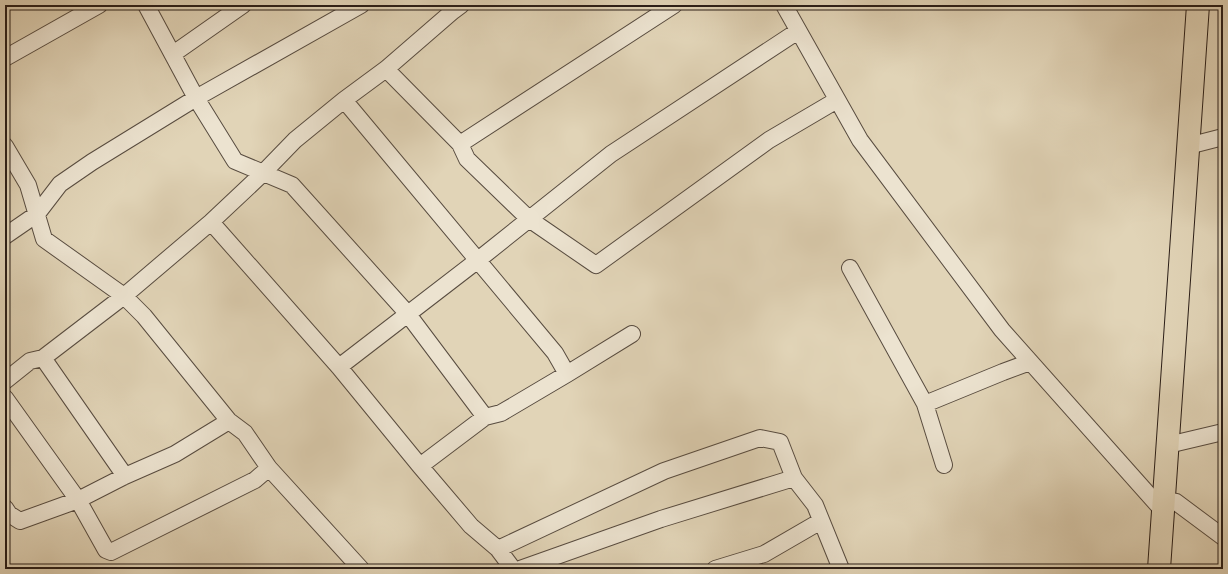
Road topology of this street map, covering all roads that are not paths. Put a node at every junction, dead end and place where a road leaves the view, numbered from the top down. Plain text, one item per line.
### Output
1 (99, 5) edge
2 (146, 5) edge
3 (243, 5) edge
4 (361, 5) edge
5 (461, 5) edge
6 (674, 5) edge
7 (784, 5) edge
8 (1198, 5) edge
9 (798, 31) junction
10 (173, 54) junction
11 (5, 58) edge
12 (386, 69) junction
13 (196, 98) junction
14 (344, 100) junction
15 (837, 100) junction
16 (1223, 137) edge
17 (460, 144) junction
18 (5, 146) edge
19 (1188, 146) junction
20 (262, 174) junction
21 (37, 214) junction
22 (529, 219) junction
23 (211, 222) junction
24 (5, 236) edge
25 (478, 260) junction
26 (850, 268) dead end
27 (124, 296) junction
28 (407, 313) junction
29 (632, 334) dead end
30 (43, 358) junction
31 (1030, 362) junction
32 (339, 367) junction
33 (567, 374) junction
34 (5, 380) edge
35 (5, 398) edge
36 (926, 404) junction
37 (485, 417) junction
38 (229, 421) junction
39 (1223, 432) edge
40 (1168, 445) junction
41 (944, 465) dead end
42 (420, 466) junction
43 (269, 468) junction
44 (126, 476) junction
45 (794, 478) junction
46 (78, 500) junction
47 (1164, 506) junction
48 (5, 508) edge
49 (821, 521) junction
50 (1223, 537) edge
51 (498, 549) junction
52 (361, 569) edge
53 (513, 569) edge
54 (520, 569) edge
55 (715, 569) edge
56 (841, 569) edge
57 (1160, 569) edge

1 - 11 street
2 - 10 street
3 - 10 street
4 - 13 street
5 - 12 street
6 - 17 street
7 - 9 street
8 - 19 highway
9 - 15 street
9 - 22 street
10 - 13 street
12 - 14 street
12 - 17 street
13 - 20 street
13 - 21 street
14 - 20 street
14 - 25 street
15 - 22 street
15 - 31 street
16 - 19 street
17 - 22 street
18 - 21 street
19 - 40 highway
20 - 23 street
20 - 28 street
21 - 24 street
21 - 27 street
22 - 25 street
23 - 27 street
23 - 32 street
25 - 28 street
25 - 33 street
26 - 36 street
27 - 30 street
27 - 38 street
28 - 32 street
28 - 37 street
29 - 33 street
30 - 34 street
30 - 44 street
31 - 36 street
31 - 47 street
32 - 42 street
33 - 37 street
35 - 46 street
36 - 41 street
37 - 42 street
38 - 43 street
38 - 44 street
39 - 40 street
40 - 47 highway
42 - 51 street
43 - 46 street
43 - 52 street
44 - 46 street
45 - 49 street
45 - 51 street
45 - 54 street
46 - 48 street
47 - 50 street
47 - 57 highway
49 - 55 street
49 - 56 street
51 - 53 street

